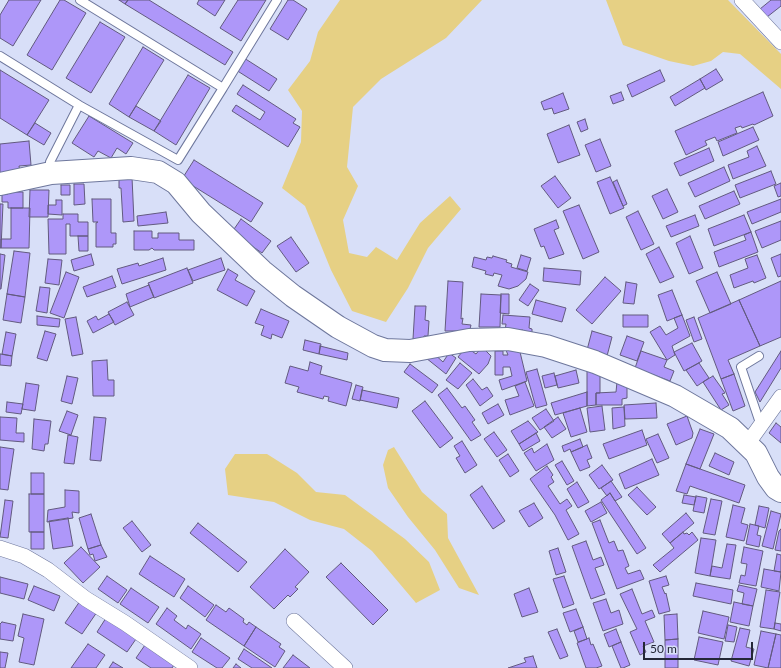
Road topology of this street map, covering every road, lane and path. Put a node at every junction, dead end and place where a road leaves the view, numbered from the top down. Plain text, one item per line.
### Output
1 (80, 0) edge
2 (277, 0) edge
3 (742, 0) edge
4 (781, 42) edge
5 (0, 56) edge
6 (223, 88) junction
7 (79, 105) junction
8 (51, 173) junction
9 (0, 184) edge
10 (759, 356) dead end
11 (781, 397) edge
12 (761, 426) junction
13 (748, 443) junction
14 (781, 491) edge
15 (0, 548) edge
16 (294, 621) dead end
17 (190, 668) edge
18 (345, 668) edge

1 - 6 lane
2 - 6 lane
3 - 4 street
5 - 7 lane
6 - 7 lane
7 - 8 lane
8 - 9 street
8 - 13 street
10 - 12 lane
11 - 12 street
12 - 13 street
13 - 14 street
15 - 17 street
16 - 18 street

